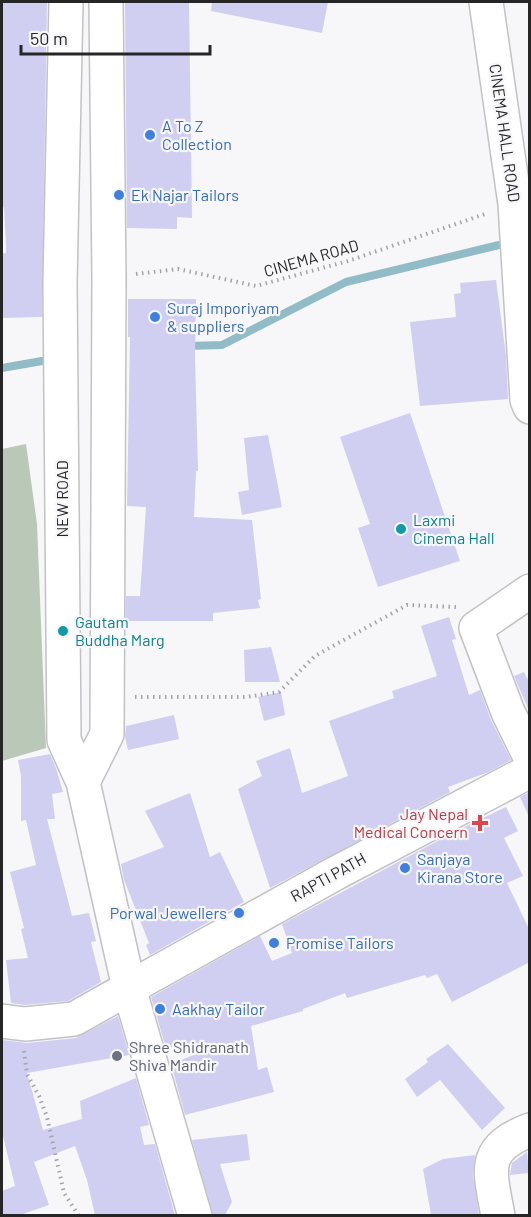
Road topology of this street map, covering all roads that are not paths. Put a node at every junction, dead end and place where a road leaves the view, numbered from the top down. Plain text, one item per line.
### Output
1 (66, 2) edge
2 (106, 2) edge
3 (486, 2) edge
4 (530, 407) edge
5 (530, 591) edge
6 (530, 758) edge
7 (530, 771) edge
8 (83, 782) junction
9 (129, 988) junction
10 (13, 1023) edge
11 (530, 1130) edge
12 (195, 1215) edge
13 (498, 1215) edge

1 - 8 main road, NEW ROAD
2 - 8 main road
3 - 4 main road, CINEMA HALL ROAD
5 - 6 main road
7 - 9 main road, RAPTI PATH
8 - 9 main road, NEW ROAD
9 - 10 main road, RAPTI PATH
9 - 12 main road, NEW ROAD
11 - 13 main road

